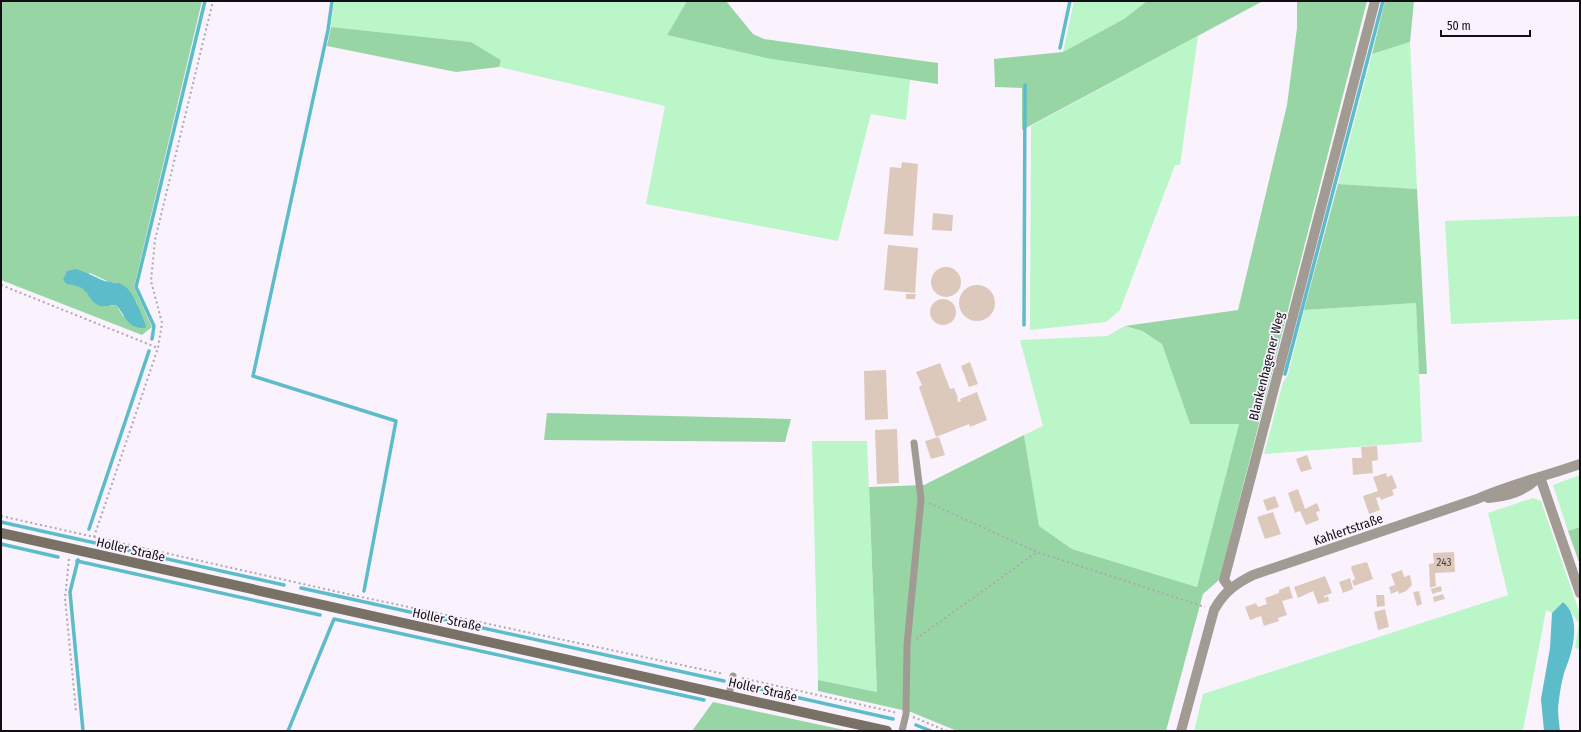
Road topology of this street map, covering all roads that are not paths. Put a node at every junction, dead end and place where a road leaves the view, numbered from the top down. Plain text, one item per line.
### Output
1 (1375, 1) edge
2 (914, 443) dead end
3 (1580, 464) edge
4 (1539, 478) junction
5 (1, 533) edge
6 (1230, 588) junction
7 (1580, 593) edge
8 (733, 676) road end
9 (729, 695) junction
10 (887, 731) edge
11 (902, 731) edge
12 (1181, 731) edge

1 - 6 street, Blankenhagener Weg
2 - 11 lane
3 - 4 street, Kahlertstraße
4 - 6 street, Kahlertstraße
4 - 7 street
5 - 9 street, Holler Straße
6 - 12 street
8 - 9 lane
9 - 10 street, Holler Straße

